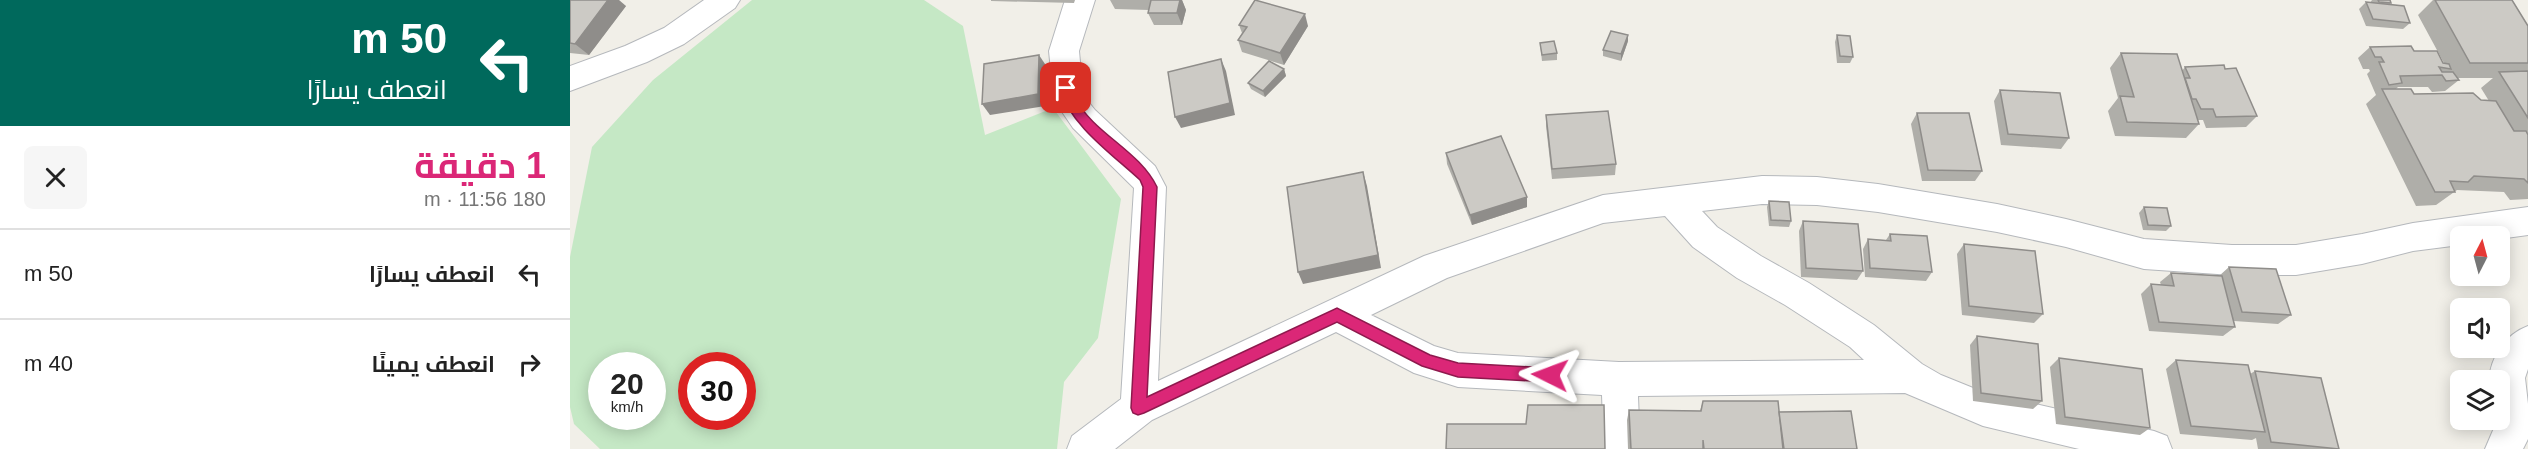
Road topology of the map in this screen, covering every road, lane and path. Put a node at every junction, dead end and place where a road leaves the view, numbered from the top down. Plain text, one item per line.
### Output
1 (725, 0) edge
2 (1080, 0) edge
3 (570, 79) edge
4 (1672, 201) junction
5 (2528, 221) edge
6 (1337, 315) junction
7 (2528, 342) edge
8 (1909, 376) junction
9 (1619, 379) junction
10 (1138, 408) junction
11 (1085, 449) edge
12 (1622, 449) edge
13 (2154, 449) edge
14 (2503, 449) edge

1 - 3 street
2 - 10 street
4 - 5 street
4 - 6 street
4 - 8 street
6 - 9 street
6 - 10 street
7 - 14 street
8 - 9 street
8 - 13 street
9 - 12 street
10 - 11 street

